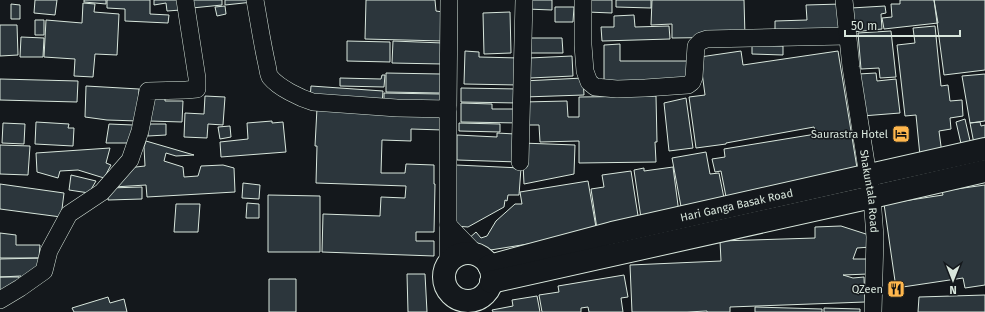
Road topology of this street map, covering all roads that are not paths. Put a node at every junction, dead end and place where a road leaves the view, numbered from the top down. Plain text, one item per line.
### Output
1 (185, 0) edge
2 (255, 0) edge
3 (449, 0) edge
4 (524, 0) edge
5 (582, 0) edge
6 (844, 0) edge
7 (847, 36) junction
8 (448, 109) junction
9 (985, 149) edge
10 (520, 162) dead end
11 (985, 171) edge
12 (868, 176) junction
13 (872, 197) junction
14 (448, 225) junction
15 (448, 263) junction
16 (486, 267) junction
17 (0, 300) edge
18 (454, 304) edge
19 (873, 312) edge

1 - 17 street
2 - 8 street
3 - 8 street
4 - 10 street
5 - 7 street
6 - 7 street, Shakuntala Road
7 - 12 street, Shakuntala Road
8 - 14 street
9 - 12 main road, Hari Ganga Basak Road
11 - 13 main road, Hari Ganga Basak Road
12 - 13 street, Shakuntala Road
12 - 16 main road, Hari Ganga Basak Road
13 - 16 main road, Hari Ganga Basak Road
13 - 19 street, Shakuntala Road
14 - 15 street
14 - 16 street
15 - 16 main road
15 - 18 main road
16 - 18 main road

